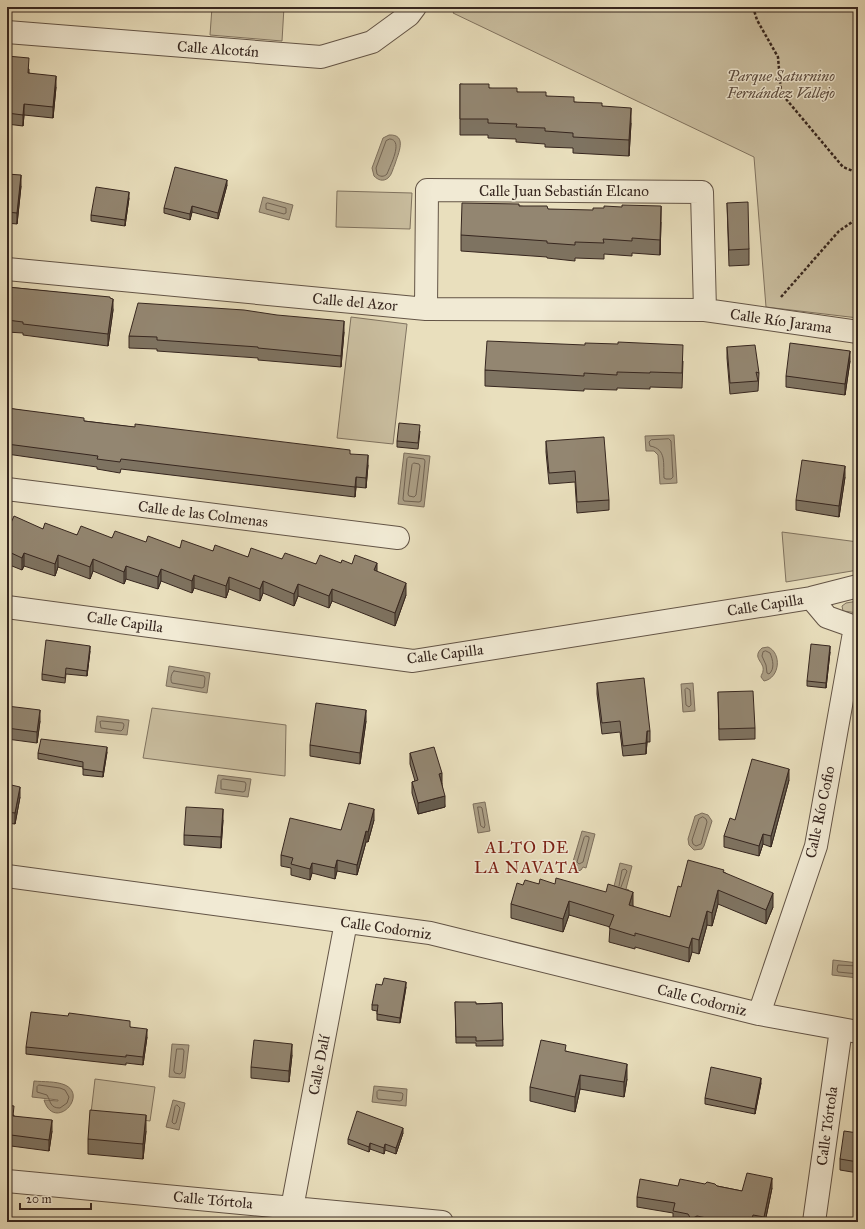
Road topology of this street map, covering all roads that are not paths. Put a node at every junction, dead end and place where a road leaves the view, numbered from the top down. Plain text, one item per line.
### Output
1 (415, 7) edge
2 (7, 32) edge
3 (7, 269) edge
4 (426, 309) junction
5 (705, 310) junction
6 (858, 332) edge
7 (7, 489) edge
8 (398, 538) dead end
9 (858, 586) edge
10 (812, 598) junction
11 (7, 606) edge
12 (856, 628) edge
13 (7, 876) edge
14 (346, 922) junction
15 (759, 1014) junction
16 (849, 1031) edge
17 (7, 1181) edge
18 (292, 1208) junction
19 (442, 1222) edge
20 (814, 1222) edge

1 - 2 street, Calle Alcotán
3 - 4 street, Calle del Azor
4 - 5 street, Calle del Azor
4 - 5 street, Calle Juan Sebastián Elcano
5 - 6 street, Calle Río Jarama
7 - 8 street, Calle de las Colmenas
9 - 10 street, Calle Capilla
10 - 11 street, Calle Capilla
10 - 12 street
12 - 15 street, Calle Río Cofio
13 - 14 street, Calle Codorniz
14 - 15 street, Calle Codorniz
14 - 18 street, Calle Dalí
15 - 16 street, Calle Codorniz
16 - 20 street, Calle Tórtola
17 - 18 street, Calle Tórtola
18 - 19 street, Calle Tórtola

